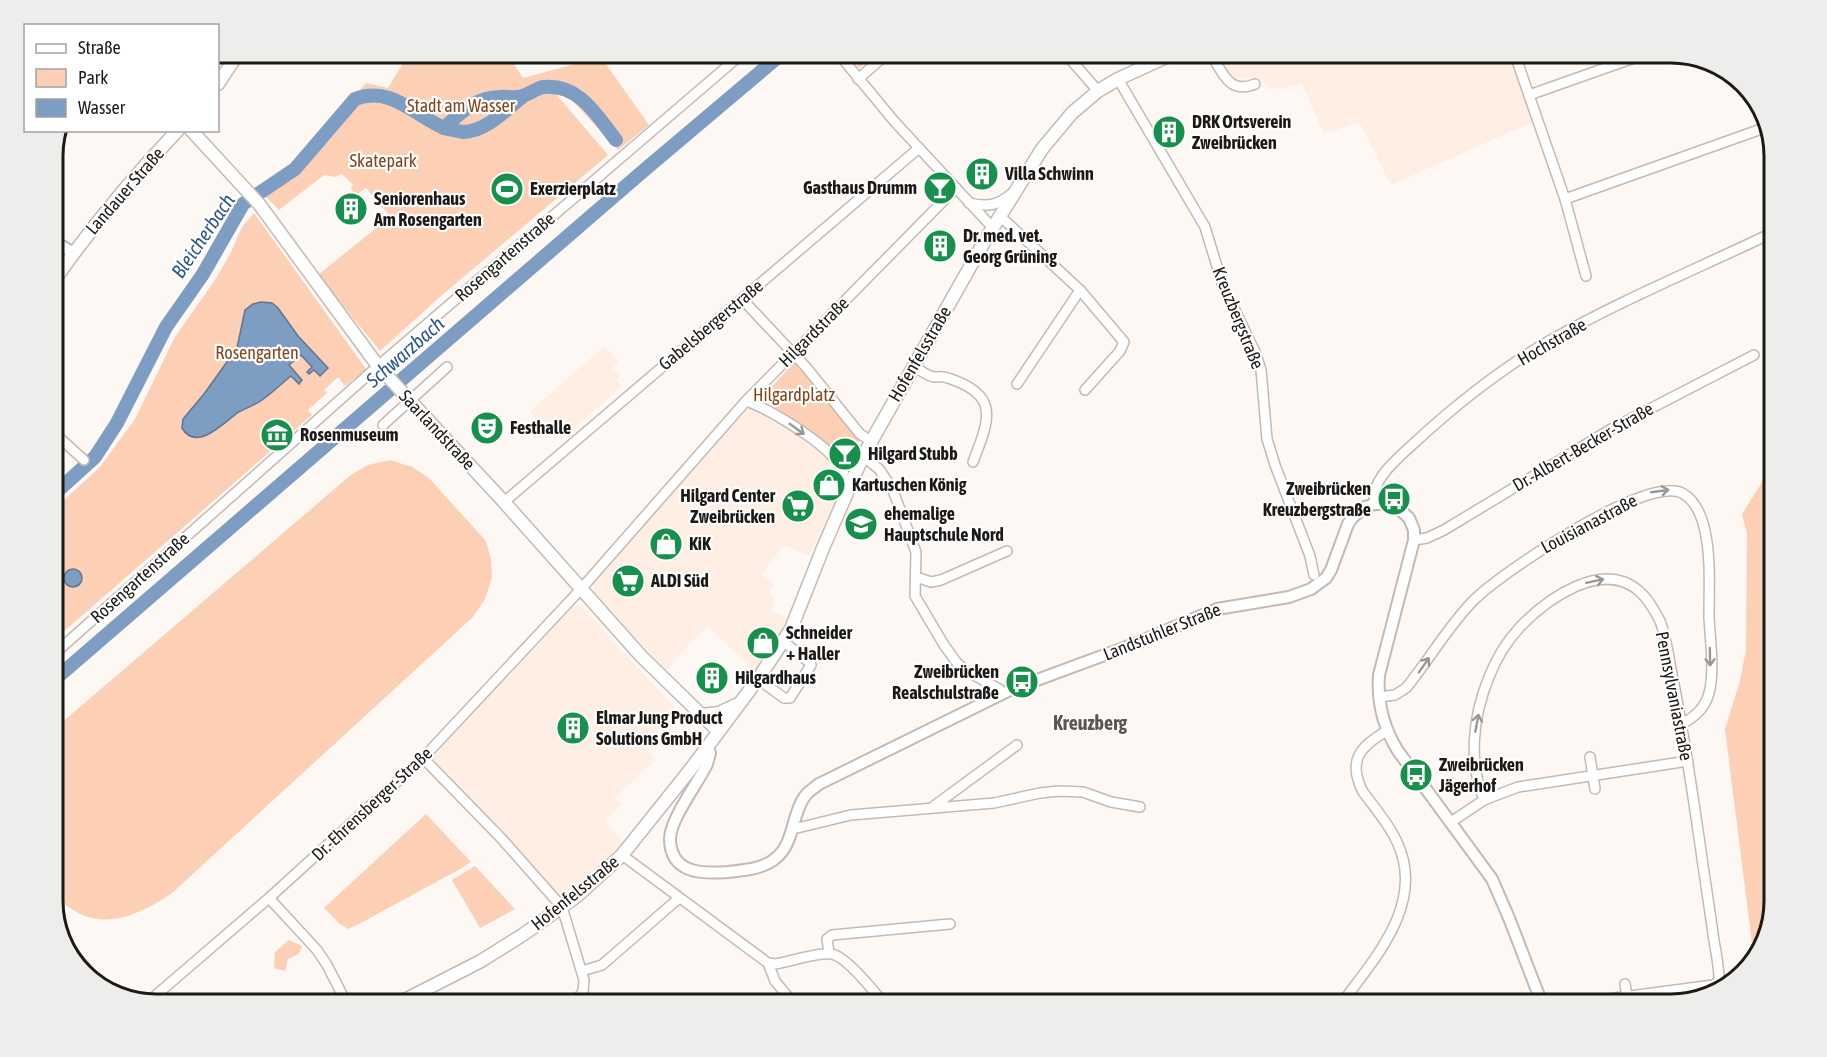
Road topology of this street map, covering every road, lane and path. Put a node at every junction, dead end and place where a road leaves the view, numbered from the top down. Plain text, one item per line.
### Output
1 (230, 63) edge
2 (731, 63) edge
3 (846, 63) edge
4 (876, 63) edge
5 (1074, 63) edge
6 (1153, 63) edge
7 (1217, 63) edge
8 (1518, 63) edge
9 (1620, 63) edge
10 (858, 79) junction
11 (1118, 79) junction
12 (219, 82) edge
13 (1255, 84) dead end
14 (1098, 91) junction
15 (1528, 95) junction
16 (1760, 129) edge
17 (176, 132) edge
18 (193, 132) edge
19 (919, 148) junction
20 (956, 188) junction
21 (1015, 190) junction
22 (1565, 200) junction
23 (969, 203) junction
24 (1000, 216) junction
25 (993, 228) junction
26 (1764, 237) edge
27 (63, 247) edge
28 (74, 253) junction
29 (63, 268) edge
30 (1586, 276) dead end
31 (1080, 290) junction
32 (742, 299) junction
33 (794, 353) junction
34 (1754, 355) dead end
35 (378, 366) junction
36 (913, 366) junction
37 (447, 367) dead end
38 (1017, 384) dead end
39 (1085, 390) dead end
40 (408, 399) junction
41 (746, 401) junction
42 (383, 425) dead end
43 (63, 441) edge
44 (871, 441) junction
45 (863, 456) junction
46 (84, 460) dead end
47 (973, 462) dead end
48 (848, 488) junction
49 (504, 502) junction
50 (1375, 504) junction
51 (1414, 540) junction
52 (1007, 551) dead end
53 (1314, 575) dead end
54 (916, 577) junction
55 (581, 589) junction
56 (784, 642) junction
57 (63, 646) edge
58 (758, 679) junction
59 (1003, 693) junction
60 (1378, 697) junction
61 (737, 705) junction
62 (701, 715) junction
63 (1682, 724) junction
64 (718, 731) junction
65 (1387, 731) junction
66 (707, 746) junction
67 (1017, 746) dead end
68 (1590, 757) dead end
69 (423, 758) junction
70 (1688, 762) junction
71 (1593, 775) junction
72 (1595, 789) dead end
73 (1484, 800) junction
74 (1140, 807) dead end
75 (929, 809) junction
76 (1451, 822) junction
77 (793, 829) junction
78 (622, 855) junction
79 (679, 897) junction
80 (269, 898) junction
81 (562, 907) junction
82 (950, 924) dead end
83 (829, 954) junction
84 (768, 963) junction
85 (582, 971) junction
86 (1717, 982) edge
87 (1714, 983) edge
88 (1625, 984) dead end
89 (157, 994) edge
90 (342, 994) edge
91 (418, 994) edge
92 (580, 994) edge
93 (785, 994) edge
94 (874, 994) edge
95 (1349, 994) edge
96 (1539, 994) edge
97 (1627, 994) edge
98 (1641, 994) edge

1 - 12 main road
2 - 35 street, Rosengartenstraße
3 - 10 street
4 - 10 street
5 - 14 street
6 - 11 main road, Hofenfelsstraße
7 - 13 street
8 - 15 street
9 - 15 street
10 - 19 street
11 - 14 main road, Hofenfelsstraße
11 - 53 street, Kreuzbergstraße
14 - 21 main road, Hofenfelsstraße
15 - 22 street
16 - 22 street
17 - 28 main road, Landauer Straße
18 - 35 main road, Saarlandstraße
19 - 20 street
19 - 32 street, Gabelsbergerstraße
20 - 23 street
20 - 33 street, Hilgardstraße
21 - 23 street
21 - 24 main road, Hofenfelsstraße
22 - 30 street
23 - 25 street
24 - 25 main road, Hofenfelsstraße
24 - 31 street
25 - 36 main road, Hofenfelsstraße
26 - 50 street, Hochstraße
27 - 28 street
28 - 29 main road, Landauer Straße
31 - 38 street
31 - 39 street
32 - 33 street
32 - 49 street, Gabelsbergerstraße
33 - 41 street, Hilgardstraße
33 - 44 street
34 - 51 street, Dr.-Albert-Becker-Straße
35 - 40 main road, Saarlandstraße
35 - 57 street, Rosengartenstraße
36 - 44 main road, Hofenfelsstraße
36 - 47 street
37 - 40 street
40 - 42 street
40 - 49 main road, Saarlandstraße
41 -> 48 street
41 - 55 street, Hilgardstraße
43 - 46 street
44 - 45 main road, Hofenfelsstraße
45 - 48 main road, Hofenfelsstraße
45 - 54 street
48 - 56 main road, Hofenfelsstraße
49 - 55 main road, Saarlandstraße
50 - 51 street
50 - 59 street, Landstuhler Straße
51 - 60 street
52 - 54 street
54 - 59 street
55 - 62 main road, Saarlandstraße
55 - 69 street, Dr.-Ehrensberger-Straße
56 - 58 main road, Hofenfelsstraße
56 - 58 street
58 - 61 main road, Hofenfelsstraße
59 - 77 street, Landstuhler Straße
60 -> 63 street, Louisianastraße
60 - 65 street
61 - 62 main road
61 - 64 main road, Hofenfelsstraße
62 - 64 main road, Saarlandstraße
63 - 70 street, Pennsylvaniastraße
73 -> 63 street, Pennsylvaniastraße
64 - 66 main road, Hofenfelsstraße
65 - 76 street
65 - 95 street
66 - 77 street, Landstuhler Straße
66 - 78 main road, Hofenfelsstraße
67 - 75 street
68 - 71 street
69 - 80 street, Dr.-Ehrensberger-Straße
69 - 81 street
70 - 71 street
70 - 86 street, Pennsylvaniastraße
71 - 72 street
71 - 73 street
73 - 76 street
74 - 75 street
75 - 77 street
76 - 96 street
78 - 79 street
78 - 81 main road, Hofenfelsstraße
79 - 84 street
79 - 85 street
80 - 89 street, Dr.-Ehrensberger-Straße
80 - 90 street
81 - 85 street
81 - 91 main road, Hofenfelsstraße
82 - 83 street
83 - 84 street
83 - 94 street
84 - 93 street
85 - 92 street
87 - 98 street, Pennsylvaniastraße
88 - 97 street

